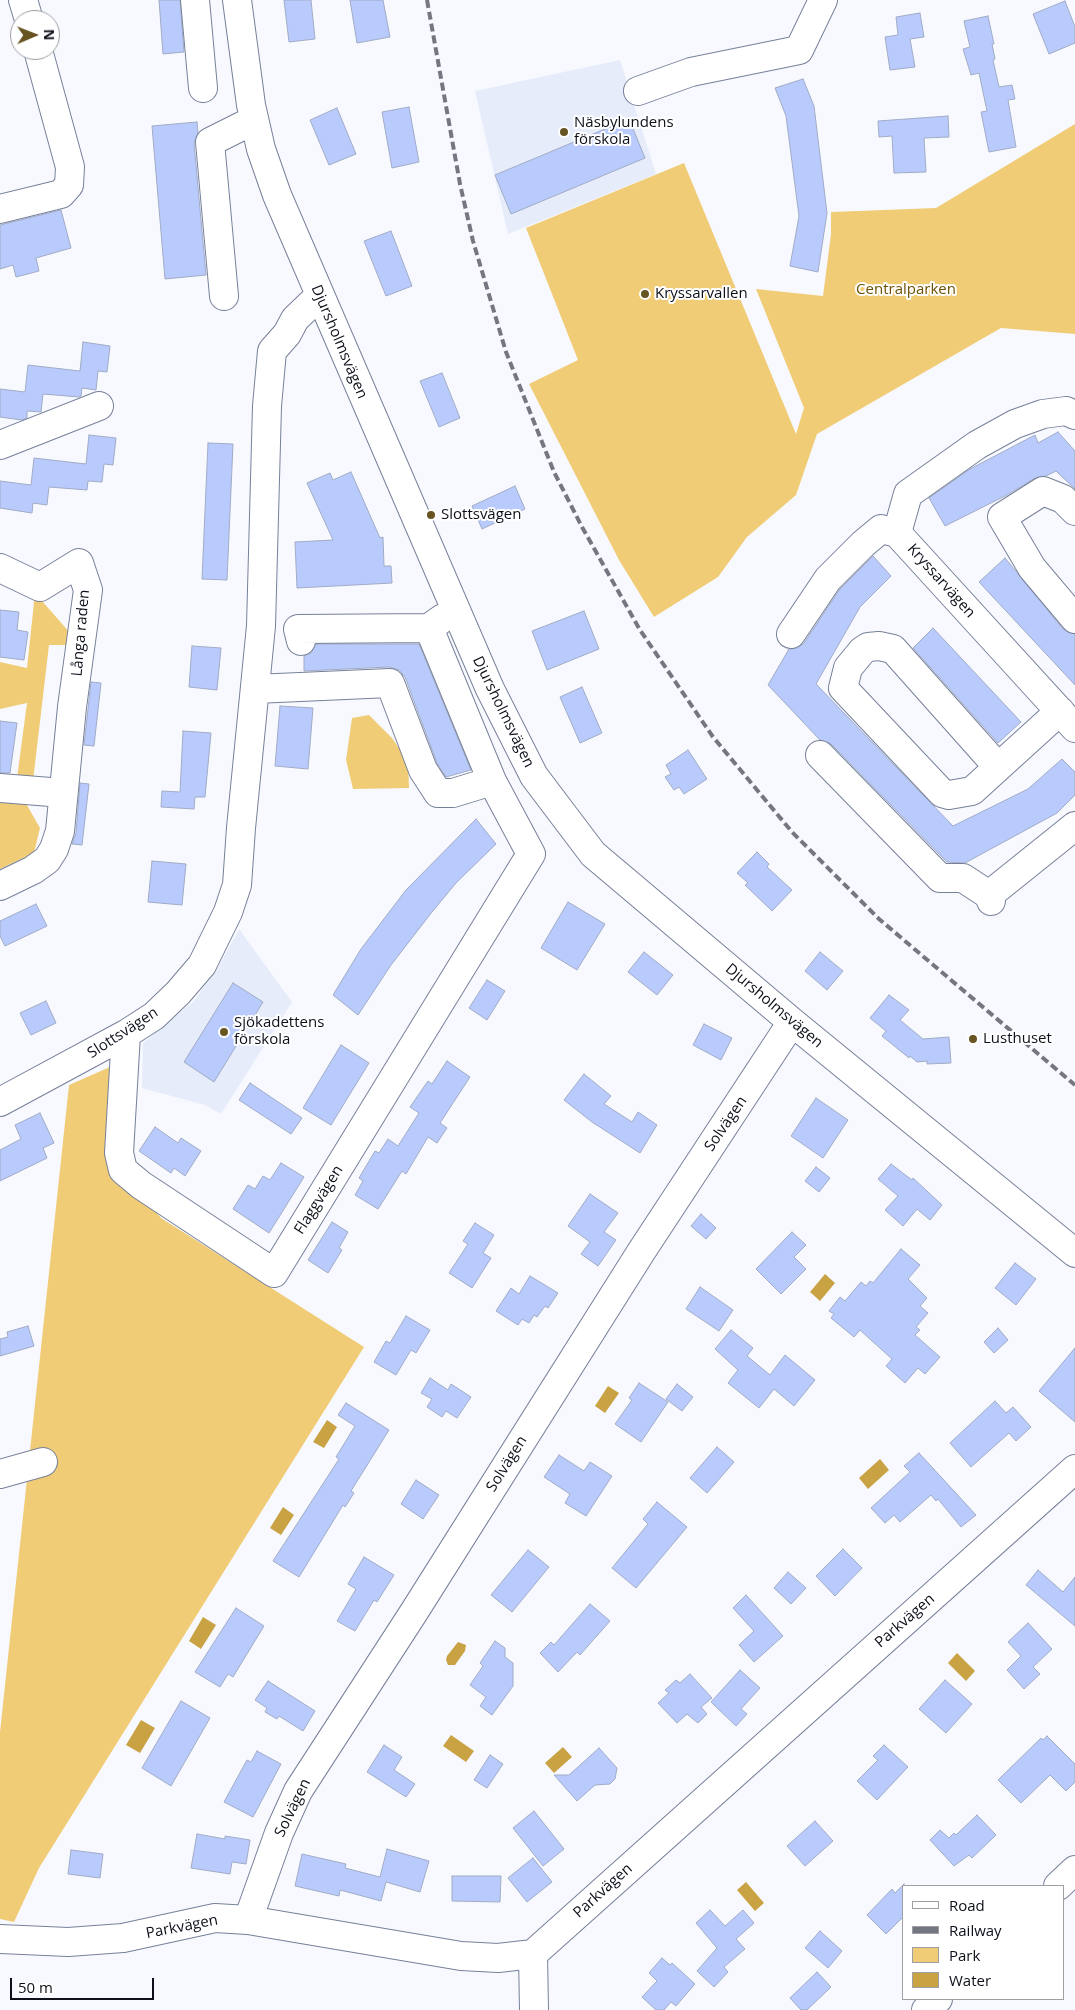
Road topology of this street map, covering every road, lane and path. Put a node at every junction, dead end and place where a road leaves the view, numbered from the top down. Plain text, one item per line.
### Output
1 (195, 0) edge
2 (237, 0) edge
3 (823, 0) edge
4 (41, 60) edge
5 (203, 88) dead end
6 (638, 91) dead end
7 (254, 120) junction
8 (0, 209) edge
9 (224, 296) dead end
10 (319, 296) junction
11 (99, 406) dead end
12 (1075, 415) edge
13 (0, 446) edge
14 (1075, 511) edge
15 (897, 533) junction
16 (0, 568) edge
17 (1075, 619) edge
18 (791, 634) dead end
19 (301, 641) dead end
20 (256, 689) junction
21 (1068, 720) edge
22 (820, 755) dead end
23 (998, 767) junction
24 (492, 781) junction
25 (0, 788) edge
26 (63, 792) junction
27 (1075, 826) edge
28 (0, 886) edge
29 (792, 1022) junction
30 (126, 1034) junction
31 (0, 1102) edge
32 (1075, 1253) edge
33 (43, 1462) dead end
34 (1075, 1469) edge
35 (0, 1474) edge
36 (1075, 1870) edge
37 (1059, 1885) edge
38 (248, 1920) junction
39 (0, 1939) edge
40 (534, 1954) junction
41 (937, 2000) edge
42 (534, 2010) edge
43 (926, 2010) edge

1 - 5 street
2 - 7 street, Djursholmsvägen
3 - 6 street
4 - 8 street
7 - 9 street
7 - 10 street, Djursholmsvägen
10 - 20 street, Slottsvägen
10 - 29 street, Djursholmsvägen
11 - 13 street
12 - 15 street, Kryssarvägen
14 - 17 street
15 - 18 street
15 - 21 street, Kryssarvägen
16 - 26 street, Långa raden
19 - 24 street
20 - 24 street
20 - 30 street, Slottsvägen
21 - 23 street, Kryssarvägen
22 - 27 street
23 - 23 street, Kryssarvägen
24 - 30 street, Flaggvägen
25 - 26 street
26 - 28 street, Långa raden
29 - 32 street, Djursholmsvägen
29 - 38 street, Solvägen
30 - 31 street, Slottsvägen
33 - 35 street
34 - 40 street, Parkvägen
36 - 37 street
38 - 39 street, Parkvägen
38 - 40 street, Parkvägen
40 - 42 street
41 - 43 street

